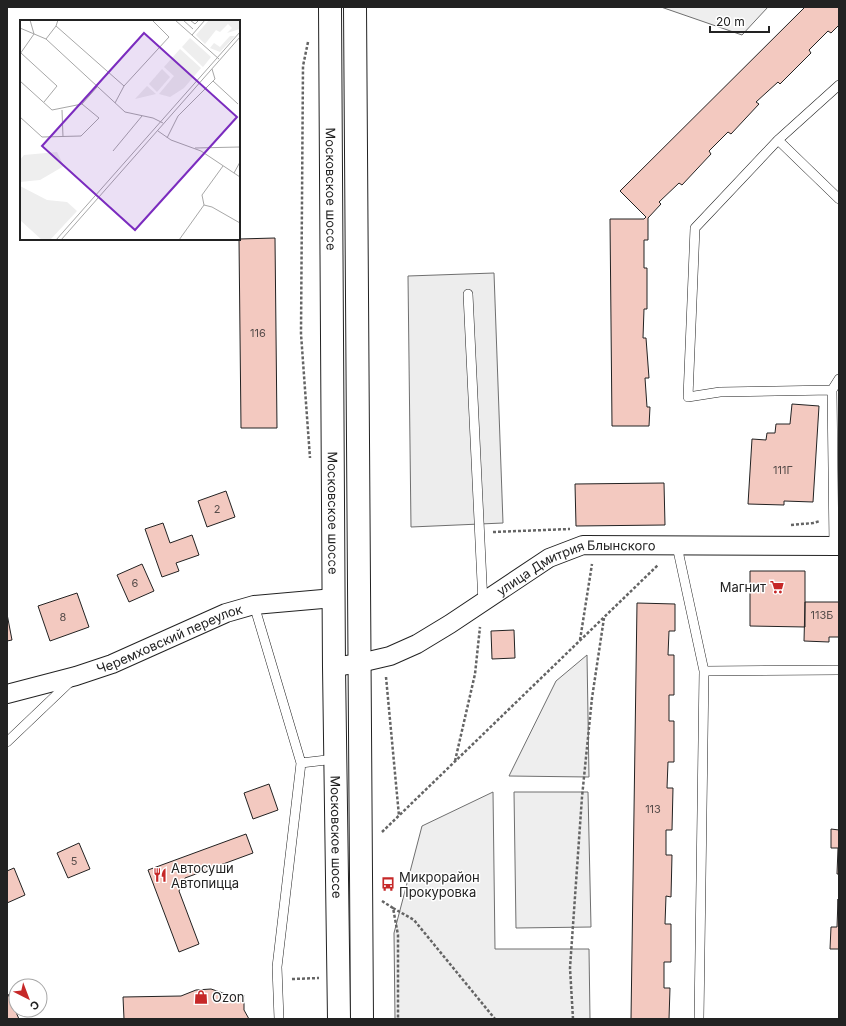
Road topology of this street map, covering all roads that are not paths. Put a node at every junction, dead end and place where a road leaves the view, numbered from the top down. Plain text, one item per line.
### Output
1 (330, 7) edge
2 (355, 7) edge
3 (839, 84) edge
4 (778, 140) junction
5 (839, 199) edge
6 (468, 294) dead end
7 (839, 379) edge
8 (832, 390) junction
9 (678, 546) junction
10 (836, 546) edge
11 (334, 598) junction
12 (483, 603) junction
13 (254, 605) junction
14 (360, 663) junction
15 (334, 667) junction
16 (704, 670) junction
17 (839, 670) edge
18 (76, 676) junction
19 (7, 694) edge
20 (7, 742) edge
21 (336, 759) junction
22 (301, 763) junction
23 (279, 1019) edge
24 (339, 1019) edge
25 (362, 1019) edge
26 (699, 1019) edge

1 - 11 main road, Московское шоссе
2 - 14 main road, Московское шоссе
3 - 4 lane
4 - 5 lane
4 - 8 lane
6 - 12 lane
7 - 8 lane
8 - 10 lane
9 - 10 street, улица Дмитрия Блынского
9 - 12 street, улица Дмитрия Блынского
9 - 16 lane
11 - 13 street, Черемховский переулок
11 - 15 main road, Московское шоссе
12 - 14 street, улица Дмитрия Блынского
13 - 18 street, Черемховский переулок
13 - 22 lane
14 - 15 street, улица Дмитрия Блынского
14 - 25 main road, Московское шоссе
15 - 21 main road, Московское шоссе
16 - 17 lane
16 - 26 lane
18 - 19 street, Черемховский переулок
18 - 20 lane
21 - 22 lane
21 - 24 main road, Московское шоссе
22 - 23 lane

